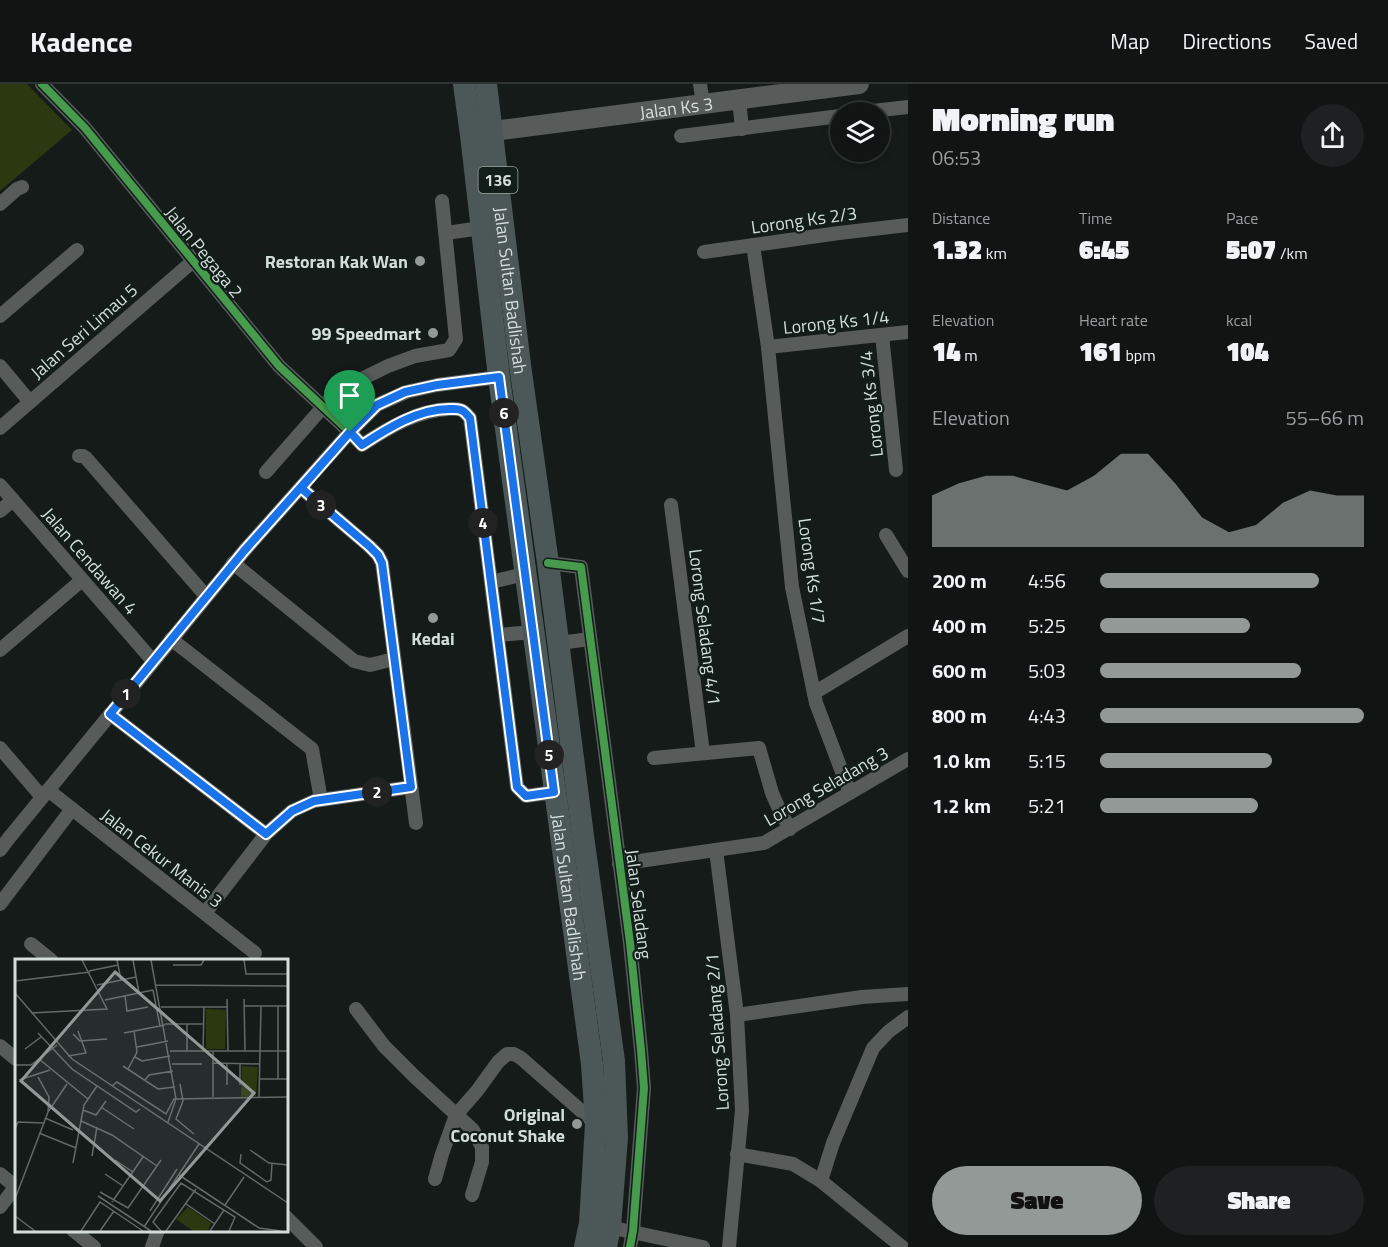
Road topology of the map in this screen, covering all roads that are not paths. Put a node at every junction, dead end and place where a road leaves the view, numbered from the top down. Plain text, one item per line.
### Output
1 (42, 84) edge
2 (464, 84) edge
3 (486, 84) edge
4 (700, 84) edge
5 (859, 84) edge
6 (739, 99) junction
7 (702, 104) junction
8 (908, 107) edge
9 (890, 109) edge
10 (830, 117) edge
11 (742, 129) junction
12 (482, 133) junction
13 (681, 136) dead end
14 (22, 187) dead end
15 (442, 201) dead end
16 (0, 204) edge
17 (908, 225) edge
18 (481, 228) junction
19 (446, 233) junction
20 (753, 245) junction
21 (77, 250) dead end
22 (704, 252) dead end
23 (192, 262) junction
24 (0, 316) edge
25 (908, 332) edge
26 (882, 335) junction
27 (768, 347) junction
28 (0, 366) edge
29 (499, 377) junction
30 (30, 402) junction
31 (322, 407) junction
32 (0, 428) edge
33 (350, 432) junction
34 (79, 456) dead end
35 (896, 470) dead end
36 (266, 472) dead end
37 (0, 485) edge
38 (301, 488) junction
39 (13, 500) junction
40 (671, 505) dead end
41 (0, 511) edge
42 (886, 535) dead end
43 (233, 563) junction
44 (548, 563) junction
45 (908, 571) edge
46 (525, 574) junction
47 (82, 580) junction
48 (491, 582) junction
49 (206, 596) junction
50 (532, 632) junction
51 (498, 635) junction
52 (908, 636) edge
53 (171, 639) junction
54 (590, 639) junction
55 (559, 643) junction
56 (0, 650) edge
57 (394, 659) junction
58 (153, 661) junction
59 (814, 693) junction
60 (110, 714) junction
61 (0, 748) edge
62 (703, 753) junction
63 (654, 758) dead end
64 (908, 759) edge
65 (411, 787) junction
66 (554, 792) junction
67 (45, 794) junction
68 (850, 794) junction
69 (321, 801) junction
70 (72, 809) junction
71 (416, 823) dead end
72 (790, 829) junction
73 (266, 834) junction
74 (0, 850) edge
75 (716, 850) junction
76 (619, 864) junction
77 (0, 904) edge
78 (205, 914) junction
79 (31, 944) dead end
80 (255, 953) dead end
81 (50, 959) edge
82 (908, 994) edge
83 (356, 1009) dead end
84 (737, 1015) junction
85 (908, 1017) edge
86 (0, 1046) edge
87 (15, 1058) edge
88 (456, 1115) junction
89 (596, 1124) junction
90 (737, 1154) junction
91 (0, 1174) edge
92 (435, 1179) dead end
93 (821, 1181) junction
94 (15, 1185) edge
95 (15, 1187) edge
96 (472, 1195) dead end
97 (0, 1207) edge
98 (288, 1219) edge
99 (633, 1231) junction
100 (75, 1232) edge
101 (157, 1232) edge
102 (602, 1232) edge
103 (94, 1247) edge
104 (152, 1247) edge
105 (316, 1247) edge
106 (585, 1247) edge
107 (630, 1247) edge
108 (703, 1247) edge
109 (729, 1247) edge
110 (902, 1247) edge

1 - 23 street, Jalan Pegaga 2
2 - 12 main road, Jalan Sultan Badlishah / 136
3 - 12 main road, Jalan Sultan Badlishah / 136
4 - 7 street
5 - 6 street, Jalan Ks 3
6 - 7 street, Jalan Ks 3
6 - 11 street
7 - 12 street, Jalan Ks 3
8 - 9 street
10 - 11 street
11 - 13 street
12 - 18 main road, Jalan Sultan Badlishah / 136
12 - 44 main road, Jalan Sultan Badlishah / 136
14 - 16 street
15 - 19 street
17 - 20 street, Lorong Ks 2/3
18 - 19 street
18 - 29 main road, Jalan Sultan Badlishah / 136
19 - 31 street
20 - 22 street, Lorong Ks 2/3
20 - 27 street, Lorong Ks 1/7
21 - 24 street
23 - 30 street, Jalan Seri Limau 5
23 - 31 street, Jalan Pegaga 2
25 - 26 street, Lorong Ks 1/4
26 - 27 street, Lorong Ks 1/4
26 - 35 street, Lorong Ks 3/4
27 - 59 street, Lorong Ks 1/7
28 - 30 street
29 - 33 street
29 - 46 main road, Jalan Sultan Badlishah / 136
30 - 32 street, Jalan Seri Limau 5
31 - 33 street, Jalan Pegaga 2
31 - 36 street
33 - 38 street
33 - 48 street, Jalan Pegaga 2
34 - 49 street
37 - 39 street, Jalan Cendawan 4
38 - 43 street
38 - 57 street
39 - 41 street
39 - 47 street, Jalan Cendawan 4
40 - 62 street, Lorong Seladang 4/1
42 - 45 street
43 - 49 street
43 - 57 street
44 - 54 street, Jalan Seladang
44 - 55 main road, Jalan Sultan Badlishah / 136
46 - 48 street
46 - 50 main road, Jalan Sultan Badlishah / 136
47 - 56 street
47 - 58 street, Jalan Cendawan 4
48 - 51 street
49 - 53 street
50 - 51 street
50 - 66 main road, Jalan Sultan Badlishah / 136
51 - 66 street
52 - 59 street
53 - 58 street
53 - 69 street
54 - 55 street
54 - 76 street, Jalan Seladang
55 - 102 main road, Jalan Sultan Badlishah / 136
57 - 65 street
58 - 60 street
59 - 68 street, Lorong Ks 1/7
60 - 67 street
60 - 73 street
61 - 67 street, Jalan Cekur Manis 3
62 - 63 street
62 - 72 street
64 - 68 street, Lorong Seladang 3
65 - 69 street
65 - 71 street
66 - 89 main road, Jalan Sultan Badlishah / 136
67 - 70 street, Jalan Cekur Manis 3
67 - 74 street
68 - 72 street, Lorong Seladang 3
69 - 73 street
70 - 77 street
70 - 78 street, Jalan Cekur Manis 3
72 - 75 street, Lorong Seladang 3
73 - 78 street
75 - 76 street, Lorong Seladang 3
75 - 84 street, Lorong Seladang 2/1
76 - 99 street, Jalan Seladang
78 - 80 street, Jalan Cekur Manis 3
79 - 81 street
82 - 84 street
83 - 88 street
84 - 90 street, Lorong Seladang 2/1
85 - 93 street
86 - 87 street
88 - 89 street
88 - 92 street
88 - 96 street
89 - 102 main road, Jalan Sultan Badlishah / 136
90 - 93 street
90 - 109 street, Lorong Seladang 2/1
91 - 94 street
93 - 110 street
95 - 97 street
98 - 105 street
99 - 102 street
99 - 107 street, Jalan Seladang
99 - 108 street
100 - 103 street
101 - 104 street
102 - 106 main road, Jalan Sultan Badlishah / 136

